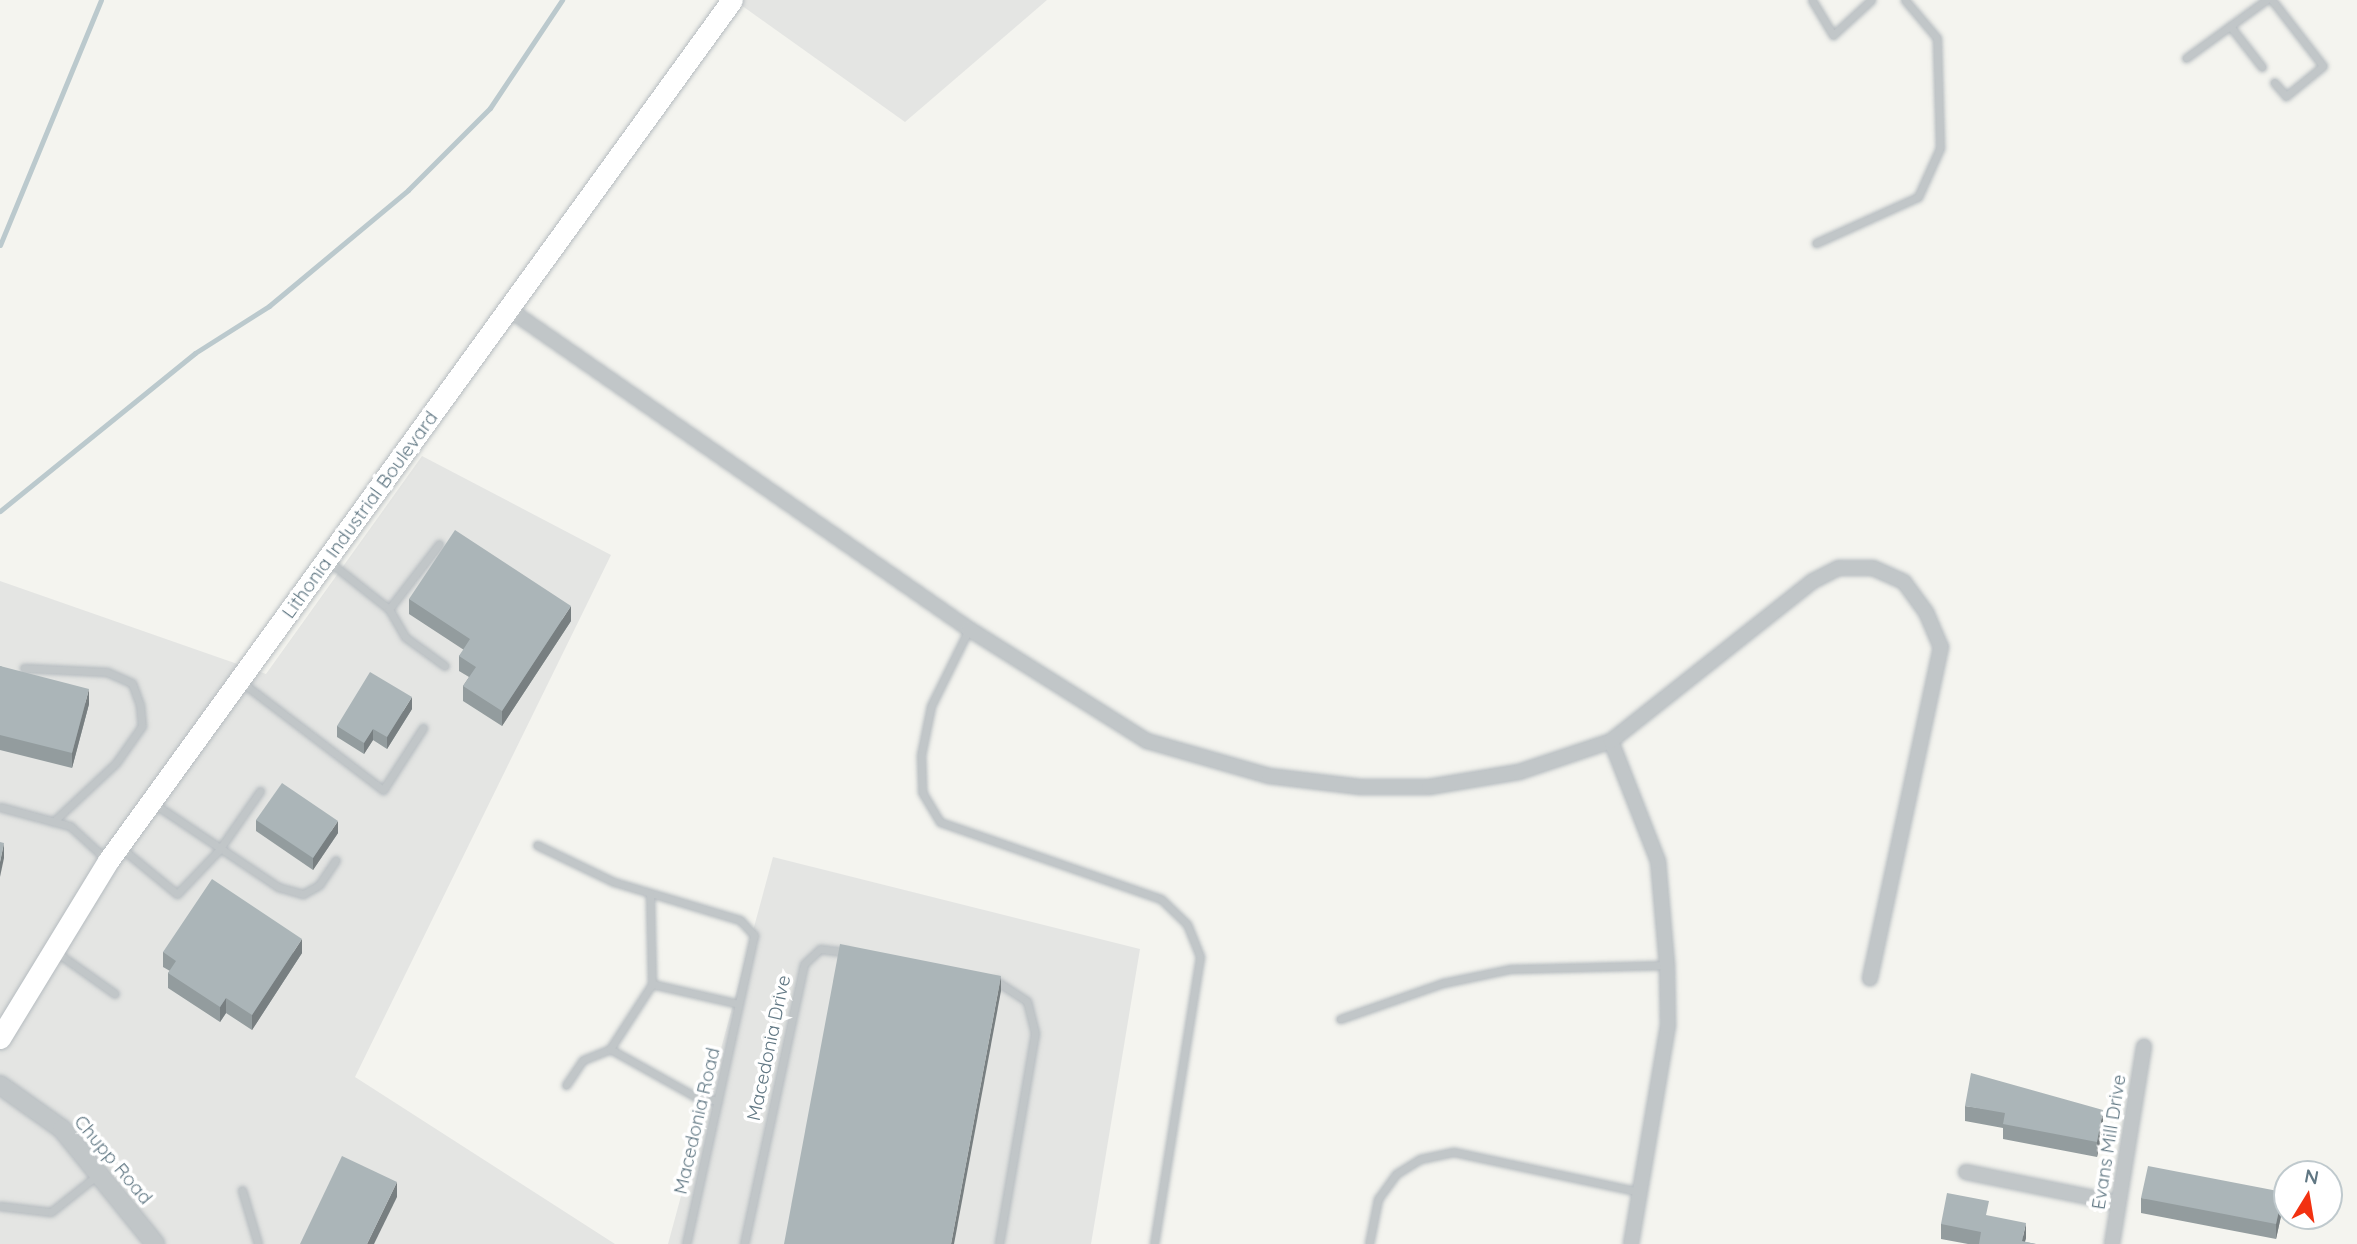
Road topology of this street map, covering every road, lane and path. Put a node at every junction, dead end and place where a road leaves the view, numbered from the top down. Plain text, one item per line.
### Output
1 (732, 0) edge
2 (1812, 0) edge
3 (1871, 0) edge
4 (1905, 0) edge
5 (2266, 0) edge
6 (2272, 0) edge
7 (2230, 26) junction
8 (2186, 58) dead end
9 (2262, 67) dead end
10 (2274, 82) dead end
11 (1816, 243) dead end
12 (510, 310) junction
13 (439, 544) dead end
14 (327, 559) junction
15 (389, 609) junction
16 (969, 629) junction
17 (445, 666) dead end
18 (24, 667) dead end
19 (239, 681) junction
20 (423, 728) dead end
21 (1611, 741) junction
22 (260, 791) dead end
23 (152, 802) junction
24 (0, 807) edge
25 (53, 822) junction
26 (537, 845) dead end
27 (219, 850) junction
28 (113, 853) junction
29 (336, 860) dead end
30 (650, 893) junction
31 (51, 948) junction
32 (857, 954) edge
33 (1667, 965) junction
34 (1870, 978) dead end
35 (985, 979) edge
36 (652, 984) junction
37 (115, 994) dead end
38 (739, 1004) junction
39 (1340, 1019) dead end
40 (0, 1038) edge
41 (2144, 1047) dead end
42 (610, 1049) junction
43 (0, 1085) edge
44 (566, 1085) dead end
45 (718, 1101) junction
46 (1966, 1171) dead end
47 (99, 1174) junction
48 (242, 1190) dead end
49 (1640, 1192) junction
50 (2118, 1203) junction
51 (0, 1206) edge
52 (155, 1244) edge
53 (258, 1244) edge
54 (685, 1244) edge
55 (744, 1244) edge
56 (999, 1244) edge
57 (1154, 1244) edge
58 (1369, 1244) edge
59 (1631, 1244) edge
60 (2115, 1244) edge

1 - 12 main road, Lithonia Industrial Boulevard
2 - 3 lane
4 - 11 lane
5 - 7 lane
6 - 10 lane
7 - 8 lane
7 - 9 lane
12 - 14 main road, Lithonia Industrial Boulevard
12 - 16 street
13 - 15 lane
14 - 15 lane
14 - 19 main road, Lithonia Industrial Boulevard
15 - 17 lane
16 - 21 street
16 - 57 lane
18 - 25 lane
19 - 20 lane
19 - 23 main road, Lithonia Industrial Boulevard
21 - 33 street
21 - 34 street
22 - 27 lane
23 - 27 lane
23 - 28 main road, Lithonia Industrial Boulevard
24 - 25 lane
25 - 28 lane
26 - 30 lane, Macedonia Road
27 - 28 lane
27 - 29 lane
28 - 31 main road, Lithonia Industrial Boulevard
30 - 36 lane
30 - 38 lane, Macedonia Road
31 - 37 lane
31 - 40 main road, Lithonia Industrial Boulevard
32 - 55 lane, Macedonia Drive
33 - 39 lane
33 - 49 street
35 - 56 lane
36 - 38 lane
36 - 42 lane
38 - 45 lane, Macedonia Road
41 - 50 street, Evans Mill Drive
42 - 44 lane
42 - 45 lane
43 - 47 street, Chupp Road
45 - 54 lane, Macedonia Road
46 - 50 street
47 - 51 lane
47 - 52 street, Chupp Road
48 - 53 lane
49 - 58 lane
49 - 59 street
50 - 60 street, Evans Mill Drive

